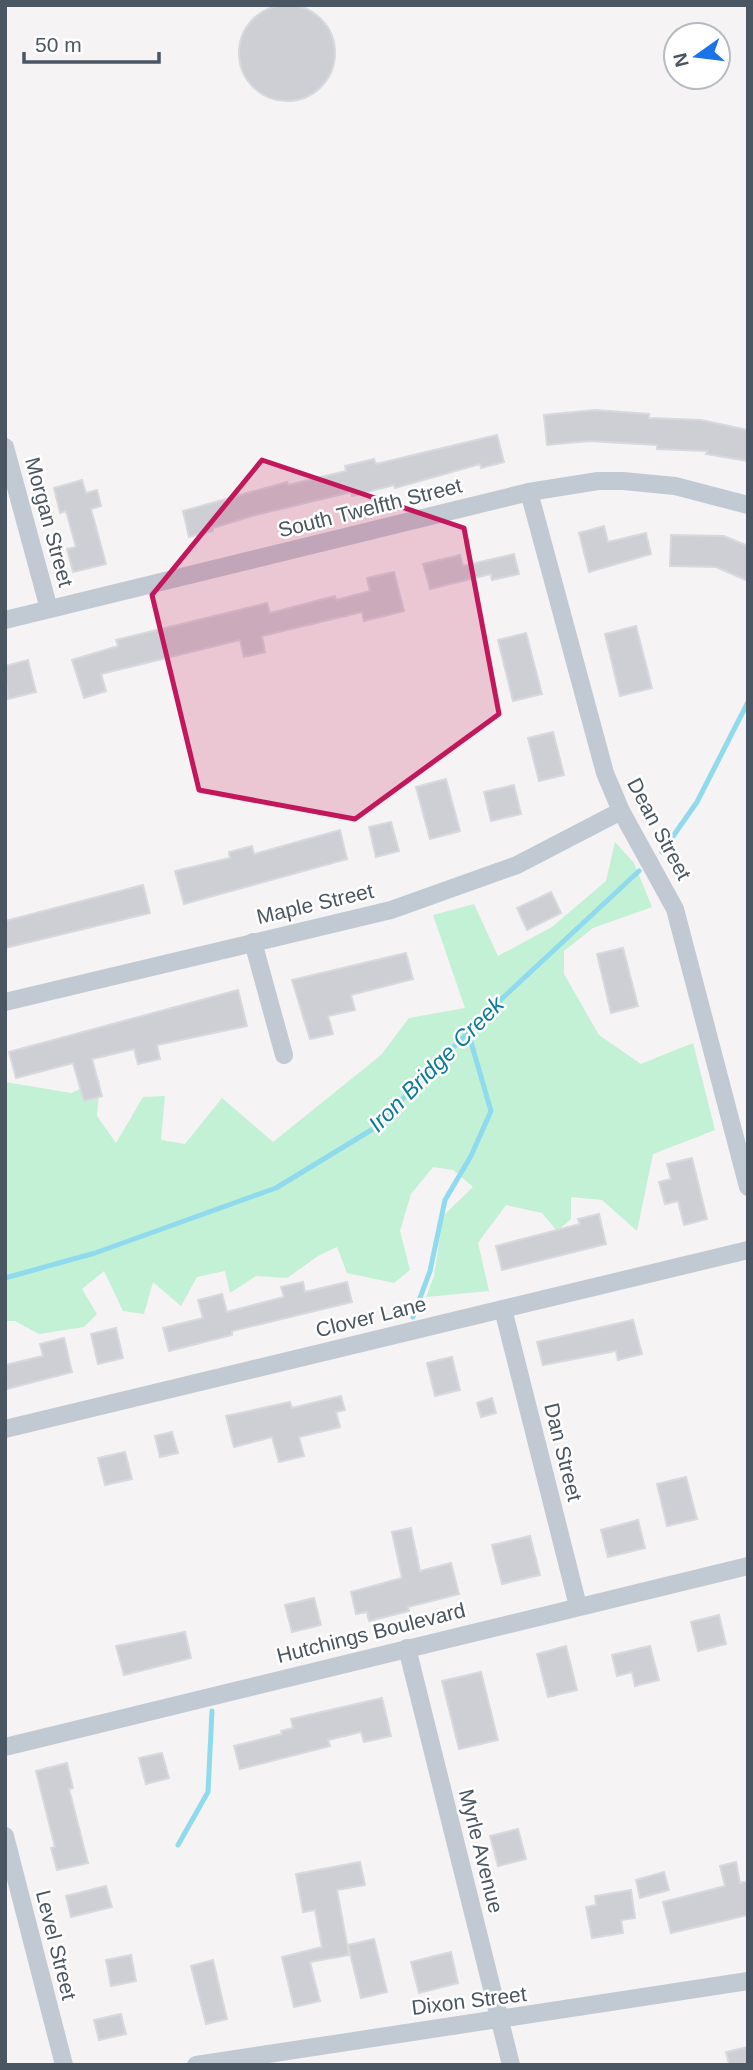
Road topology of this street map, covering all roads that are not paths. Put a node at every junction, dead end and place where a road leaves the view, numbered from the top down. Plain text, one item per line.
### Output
1 (5, 447) edge
2 (529, 492) junction
3 (748, 505) edge
4 (49, 609) junction
5 (5, 620) edge
6 (621, 811) junction
7 (253, 942) junction
8 (5, 1002) edge
9 (284, 1055) dead end
10 (743, 1145) edge
11 (748, 1187) edge
12 (748, 1250) edge
13 (503, 1309) junction
14 (5, 1429) edge
15 (748, 1566) edge
16 (578, 1606) junction
17 (407, 1648) junction
18 (5, 1747) edge
19 (5, 1836) edge
20 (748, 1981) edge
21 (500, 2021) junction
22 (64, 2065) edge
23 (196, 2065) edge
24 (511, 2065) edge

1 - 4 street, Morgan Street
2 - 3 street, South Twelfth Street
2 - 4 street, South Twelfth Street
2 - 6 street, Dean Street
4 - 5 street, South Twelfth Street
6 - 7 street, Maple Street
6 - 10 street, Dean Street
7 - 8 street, Maple Street
7 - 9 street
10 - 11 street, Dean Street
12 - 13 street, Clover Lane
13 - 14 street, Clover Lane
13 - 16 street, Dan Street
15 - 16 street, Hutchings Boulevard
16 - 17 street, Hutchings Boulevard
17 - 18 street, Hutchings Boulevard
17 - 21 street, Myrle Avenue
19 - 22 street, Level Street
20 - 21 street, Dixon Street
21 - 23 street, Dixon Street
21 - 24 street, Myrle Avenue

